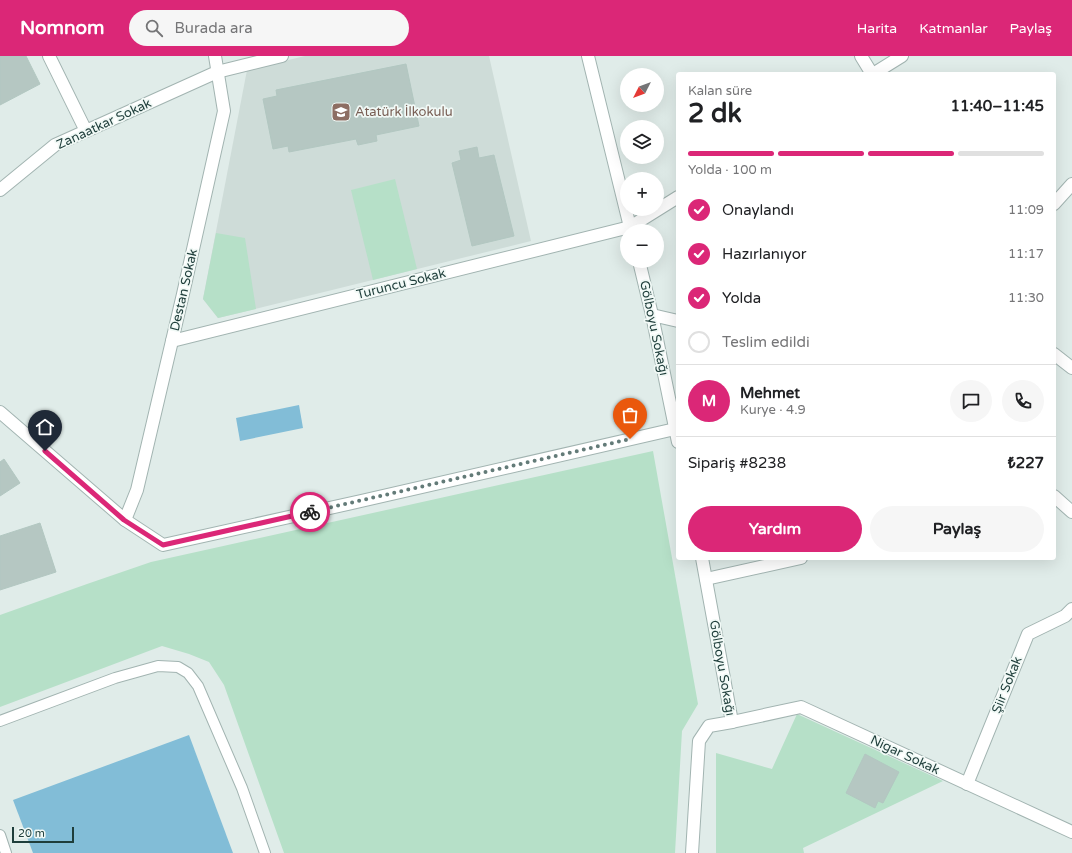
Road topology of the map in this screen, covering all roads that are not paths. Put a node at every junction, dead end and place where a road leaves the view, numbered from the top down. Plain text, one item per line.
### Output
1 (49, 56) edge
2 (215, 56) edge
3 (282, 56) edge
4 (588, 56) edge
5 (861, 56) edge
6 (902, 56) edge
7 (217, 72) junction
8 (871, 72) edge
9 (875, 72) edge
10 (86, 131) junction
11 (1072, 184) edge
12 (0, 190) edge
13 (676, 198) edge
14 (1056, 202) edge
15 (630, 224) edge
16 (638, 224) edge
17 (620, 232) edge
18 (641, 268) edge
19 (652, 315) junction
20 (676, 321) edge
21 (172, 342) junction
22 (1056, 356) edge
23 (1072, 368) edge
24 (0, 412) edge
25 (676, 424) edge
26 (676, 429) edge
27 (1056, 498) edge
28 (1072, 512) edge
29 (124, 520) junction
30 (702, 560) edge
31 (792, 560) edge
32 (706, 579) junction
33 (1072, 609) edge
34 (0, 721) edge
35 (732, 722) junction
36 (967, 784) junction
37 (1072, 832) edge
38 (0, 835) edge
39 (6, 853) edge
40 (265, 853) edge
41 (692, 853) edge

1 - 10 street
2 - 7 street, Destan Sokak
3 - 7 street, Zanaatkar Sokak
4 - 15 street
5 - 8 street
6 - 9 street
7 - 10 street, Zanaatkar Sokak
7 - 21 street, Destan Sokak
10 - 12 street, Zanaatkar Sokak
11 - 14 street
13 - 16 street, Turuncu Sokak
17 - 21 street, Turuncu Sokak
18 - 19 street, Gölboyu Sokağı
19 - 20 street
19 - 25 street, Gölboyu Sokağı
21 - 29 street, Destan Sokak
22 - 23 street
24 - 29 street
26 - 29 street
27 - 28 street
30 - 32 street, Gölboyu Sokağı
31 - 32 street
32 - 35 street, Gölboyu Sokağı
33 - 36 street, Şiir Sokak
34 - 40 lane
35 - 36 street, Nigar Sokak
35 - 41 street, Gölboyu Sokağı
36 - 37 street, Nigar Sokak
38 - 39 lane

